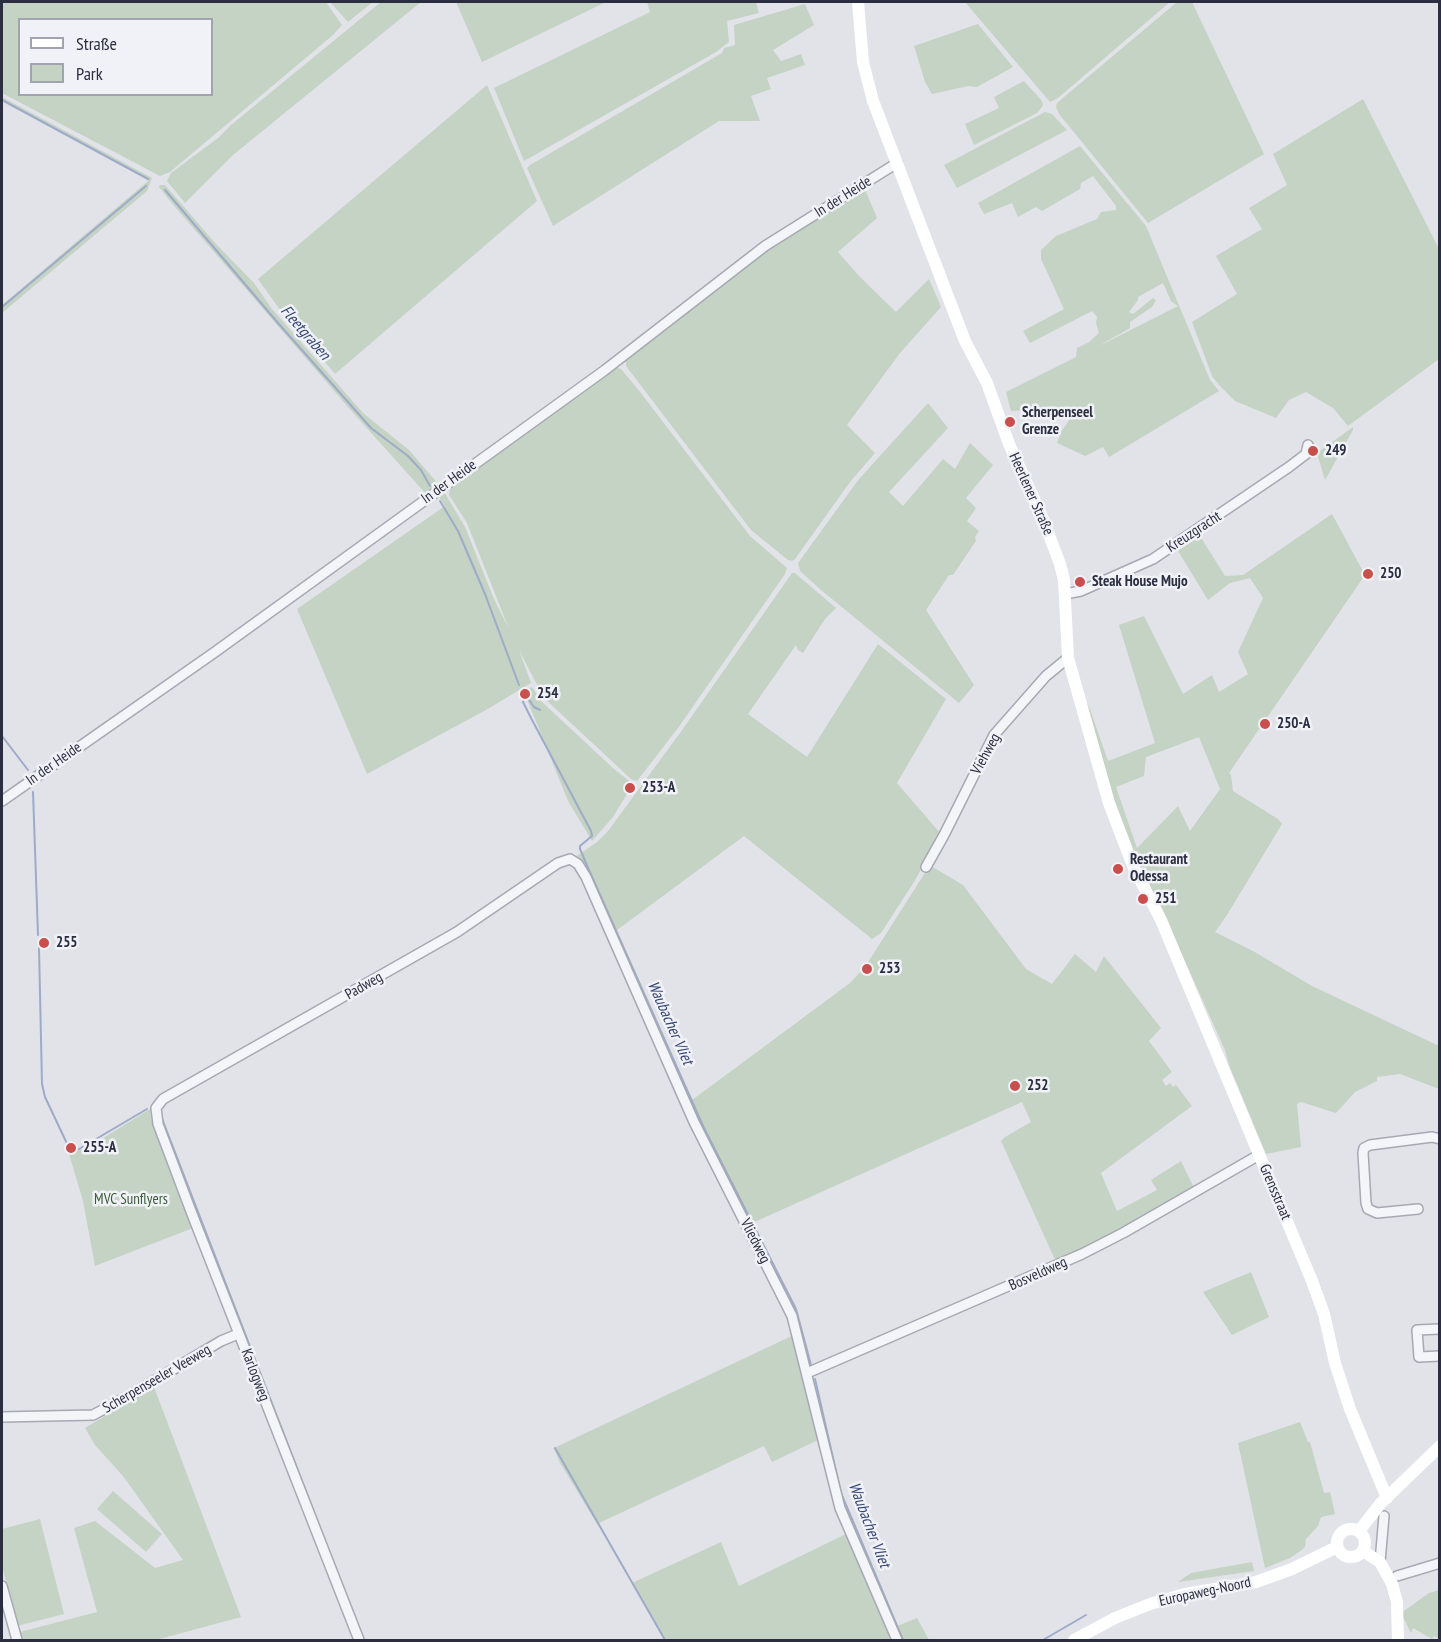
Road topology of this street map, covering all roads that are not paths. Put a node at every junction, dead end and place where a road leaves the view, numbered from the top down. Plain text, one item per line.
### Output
1 (858, 2) edge
2 (897, 163) junction
3 (1308, 446) dead end
4 (1065, 594) junction
5 (1068, 658) junction
6 (2, 801) edge
7 (570, 859) joint
8 (926, 867) dead end
9 (1146, 891) joint
10 (156, 1108) joint
11 (1440, 1139) edge
12 (1259, 1155) junction
13 (1418, 1209) dead end
14 (1440, 1329) edge
15 (238, 1334) junction
16 (1440, 1356) edge
17 (807, 1373) junction
18 (2, 1417) edge
19 (1440, 1446) edge
20 (1387, 1498) junction
21 (1384, 1516) dead end
22 (1359, 1531) junction
23 (1337, 1547) junction
24 (1363, 1551) junction
25 (1380, 1562) junction
26 (1440, 1563) edge
27 (1397, 1576) dead end
28 (2, 1587) edge
29 (17, 1641) edge
30 (359, 1641) edge
31 (897, 1641) edge
32 (1074, 1641) edge
33 (1398, 1641) edge

1 - 2 main road, Heerlener Straße
2 - 4 main road, Heerlener Straße
2 - 6 street, In der Heide
3 - 4 street, Kreuzgracht
4 - 5 main road, Heerlener Straße
5 - 8 street, Viehweg
5 - 9 main road, Heerlener Straße
7 - 10 street, Padweg
7 - 17 street, Vliedweg
9 - 12 main road, Grensstraat
10 - 15 street, Karlogweg
11 - 13 street
12 - 17 street, Bosveldweg
12 - 20 main road, Grensstraat
14 - 16 street
15 - 18 street, Scherpenseeler Veeweg
15 - 30 street, Karlogweg
17 - 31 street, Vliedweg
19 - 20 main road
20 - 22 main road
21 - 25 street
22 - 23 main road
22 - 24 main road
23 - 24 main road
23 - 32 main road, Europaweg-Noord
24 - 25 main road
25 - 33 main road
26 - 27 street
28 - 29 street

